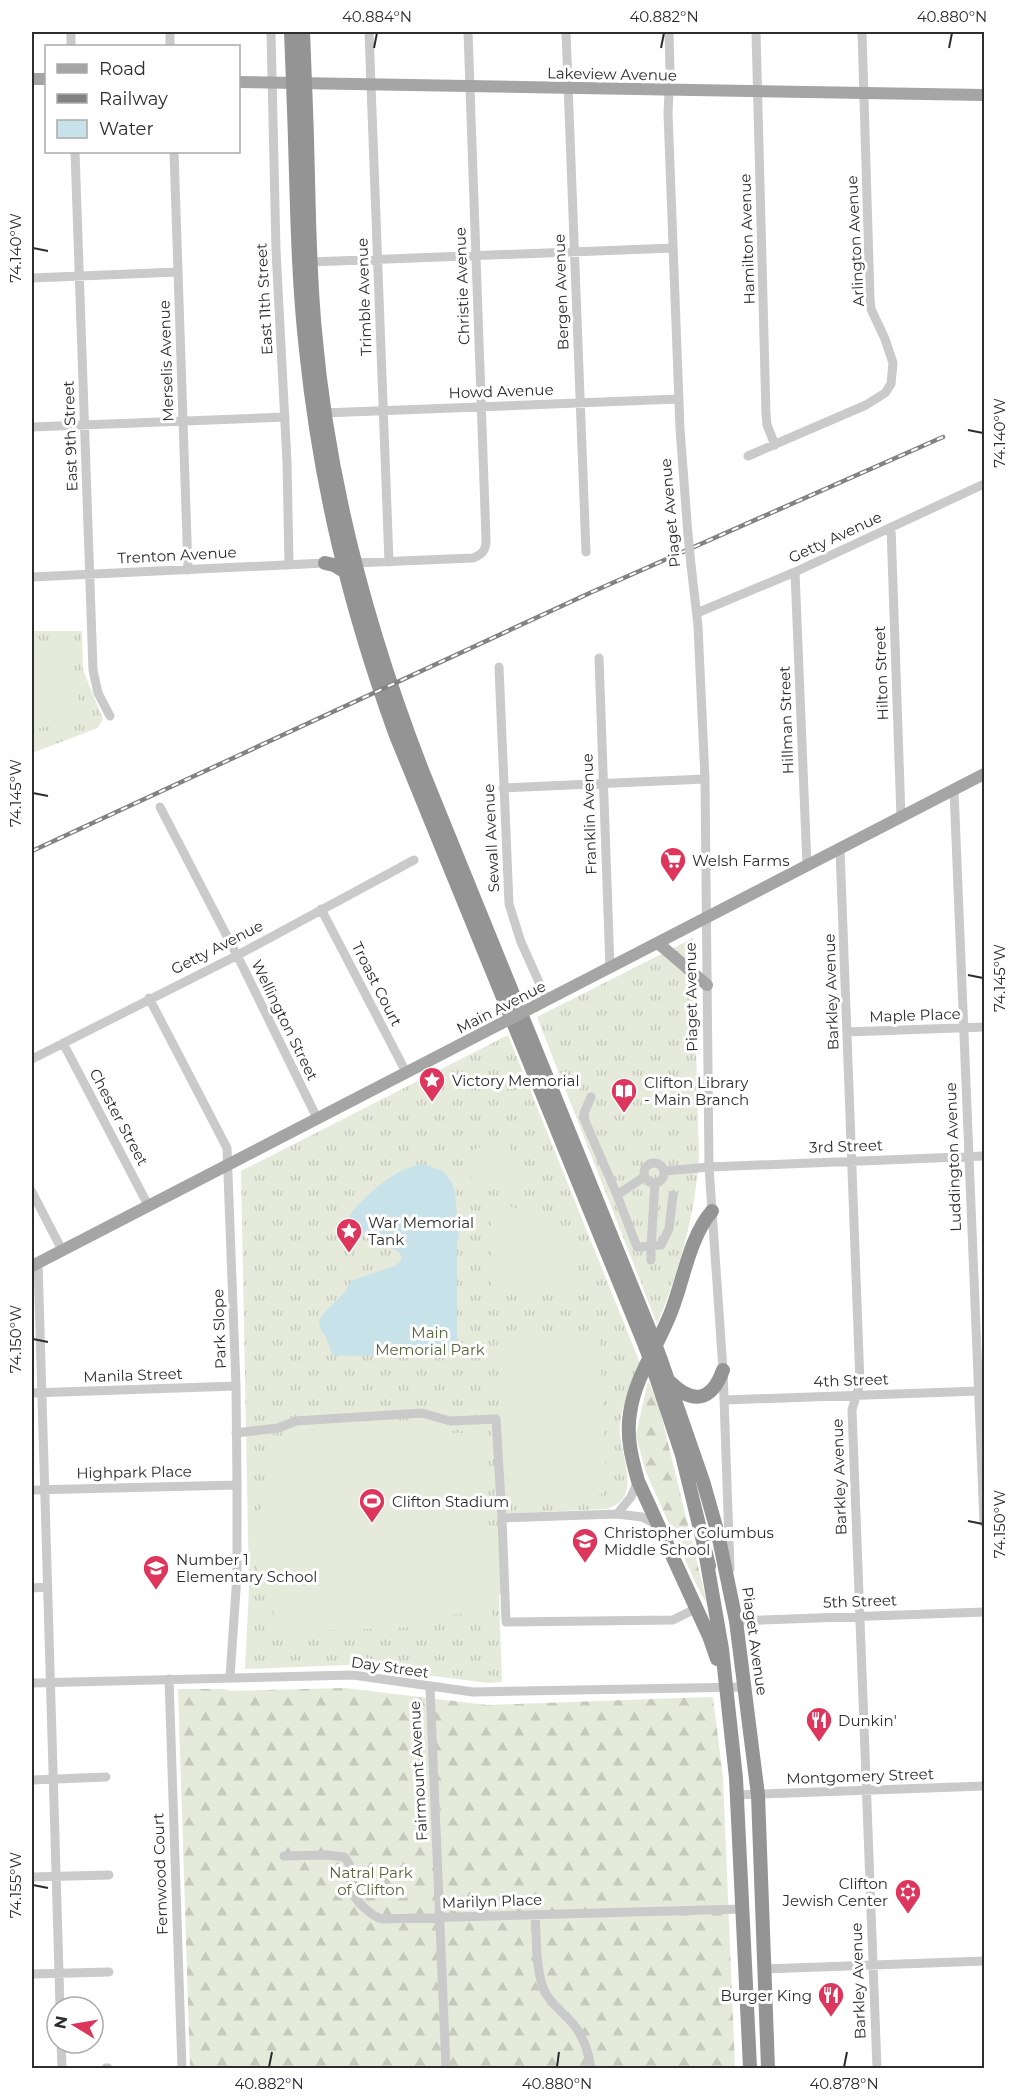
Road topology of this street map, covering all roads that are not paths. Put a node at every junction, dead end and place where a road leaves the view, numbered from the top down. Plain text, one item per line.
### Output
1 (271, 32) edge
2 (291, 32) edge
3 (303, 32) edge
4 (369, 32) edge
5 (468, 32) edge
6 (566, 32) edge
7 (669, 32) edge
8 (756, 32) edge
9 (862, 32) edge
10 (298, 57) junction
11 (240, 82) edge
12 (273, 83) junction
13 (371, 85) junction
14 (470, 86) junction
15 (568, 88) junction
16 (669, 90) junction
17 (758, 91) junction
18 (864, 93) junction
19 (984, 95) edge
20 (75, 153) edge
21 (174, 153) edge
22 (673, 248) junction
23 (574, 253) junction
24 (476, 257) junction
25 (377, 260) junction
26 (306, 262) junction
27 (178, 272) junction
28 (79, 276) junction
29 (32, 278) edge
30 (678, 399) junction
31 (580, 403) junction
32 (481, 407) junction
33 (383, 410) junction
34 (324, 413) junction
35 (285, 417) junction
36 (183, 421) junction
37 (85, 425) junction
38 (32, 427) edge
39 (775, 445) junction
40 (748, 456) dead end
41 (984, 484) edge
42 (891, 527) junction
43 (586, 552) dead end
44 (389, 562) junction
45 (325, 563) joint
46 (289, 565) junction
47 (349, 567) junction
48 (188, 570) junction
49 (795, 572) junction
50 (90, 575) junction
51 (32, 577) edge
52 (697, 613) junction
53 (599, 658) dead end
54 (499, 667) dead end
55 (110, 716) dead end
56 (984, 774) edge
57 (705, 779) junction
58 (603, 783) junction
59 (503, 788) junction
60 (954, 790) junction
61 (160, 807) dead end
62 (901, 818) junction
63 (840, 849) junction
64 (414, 860) dead end
65 (807, 866) junction
66 (321, 909) junction
67 (707, 918) junction
68 (658, 944) junction
69 (236, 956) junction
70 (610, 968) junction
71 (707, 985) junction
72 (149, 998) junction
73 (547, 1000) junction
74 (984, 1027) edge
75 (963, 1028) junction
76 (847, 1032) junction
77 (63, 1043) junction
78 (32, 1059) edge
79 (406, 1072) junction
80 (591, 1097) dead end
81 (317, 1118) junction
82 (968, 1156) junction
83 (984, 1156) edge
84 (852, 1161) junction
85 (229, 1163) junction
86 (709, 1167) junction
87 (665, 1172) junction
88 (644, 1177) junction
89 (655, 1183) junction
90 (32, 1192) edge
91 (617, 1195) junction
92 (673, 1196) dead end
93 (148, 1205) junction
94 (712, 1211) junction
95 (651, 1246) junction
96 (62, 1250) junction
97 (651, 1260) dead end
98 (35, 1264) edge
99 (649, 1342) junction
100 (723, 1370) junction
101 (669, 1381) junction
102 (236, 1386) junction
103 (979, 1390) junction
104 (32, 1393) edge
105 (42, 1393) junction
106 (856, 1395) junction
107 (724, 1400) junction
108 (982, 1412) edge
109 (236, 1432) junction
110 (638, 1481) junction
111 (237, 1485) junction
112 (45, 1489) junction
113 (32, 1490) edge
114 (618, 1514) junction
115 (502, 1518) junction
116 (984, 1523) edge
117 (658, 1525) junction
118 (706, 1557) junction
119 (48, 1587) junction
120 (32, 1588) edge
121 (730, 1590) junction
122 (697, 1608) junction
123 (984, 1612) edge
124 (860, 1616) junction
125 (736, 1621) junction
126 (231, 1677) junction
127 (169, 1679) junction
128 (51, 1682) junction
129 (32, 1683) edge
130 (430, 1687) junction
131 (725, 1687) junction
132 (744, 1687) junction
133 (106, 1777) dead end
134 (54, 1779) junction
135 (32, 1780) edge
136 (984, 1786) edge
137 (866, 1791) junction
138 (737, 1795) junction
139 (758, 1795) junction
140 (284, 1856) dead end
141 (109, 1875) dead end
142 (56, 1877) junction
143 (32, 1878) edge
144 (742, 1908) junction
145 (536, 1915) junction
146 (440, 1918) junction
147 (984, 1961) edge
148 (873, 1965) junction
149 (764, 1969) junction
150 (109, 1972) dead end
151 (59, 1973) junction
152 (32, 1974) edge
153 (60, 1995) edge
154 (182, 2068) edge
155 (446, 2068) edge
156 (591, 2068) edge
157 (750, 2068) edge
158 (768, 2068) edge
159 (877, 2068) edge

1 - 12 street, East 11th Street
2 - 10 highway
3 - 10 highway
4 - 13 street, Trimble Avenue
5 - 14 street, Christie Avenue
6 - 15 street, Bergen Avenue
7 - 16 street, Piaget Avenue
8 - 17 street, Hamilton Avenue
9 - 18 street, Arlington Avenue
10 - 26 highway, bridge
11 - 12 main road, Lakeview Avenue
12 - 13 main road, Lakeview Avenue
12 - 35 street, East 11th Street
13 - 14 main road, Lakeview Avenue
13 - 25 street, Trimble Avenue
14 - 15 main road, Lakeview Avenue
14 - 24 street, Christie Avenue
15 - 16 main road, Lakeview Avenue
15 - 23 street, Bergen Avenue
16 - 17 main road, Lakeview Avenue
16 - 22 street, Piaget Avenue
17 - 18 main road, Lakeview Avenue
17 - 39 street, Hamilton Avenue
18 - 19 main road, Lakeview Avenue
18 - 39 street, Arlington Avenue
20 - 28 street, East 9th Street
21 - 27 street, Merselis Avenue
22 - 23 street
22 - 30 street, Piaget Avenue
23 - 24 street
23 - 31 street, Bergen Avenue
24 - 25 street
24 - 32 street, Christie Avenue
25 - 26 street
25 - 33 street, Trimble Avenue
26 - 34 highway
26 - 47 highway
27 - 28 street
27 - 36 street, Merselis Avenue
28 - 29 street
28 - 37 street, East 9th Street
30 - 31 street, Howd Avenue
30 - 52 street, Piaget Avenue, bridge
31 - 32 street, Howd Avenue
31 - 43 street, Bergen Avenue
32 - 33 street, Howd Avenue
32 - 44 street, Christie Avenue
33 - 34 street, Howd Avenue
33 - 44 street, Trimble Avenue
34 - 47 highway
35 - 36 street
35 - 46 street, East 11th Street
36 - 37 street
36 - 48 street, Merselis Avenue
37 - 38 street
37 - 50 street, East 9th Street
39 - 40 street, Arlington Avenue
41 - 42 street, Getty Avenue
42 - 49 street, Getty Avenue
42 - 62 street, Hilton Street
44 - 47 street
45 - 46 street, Trenton Avenue
45 - 47 highway
46 - 48 street, Trenton Avenue
47 - 99 highway
48 - 50 street, Trenton Avenue
49 - 52 street, Getty Avenue
49 - 65 street, Hillman Street
50 - 51 street, Trenton Avenue
50 - 55 street, East 9th Street
52 - 57 street, Piaget Avenue
53 - 58 street, Franklin Avenue
54 - 59 street, Sewall Avenue
56 - 60 main road, Main Avenue
57 - 58 street
57 - 67 street, Piaget Avenue
58 - 59 street
58 - 70 street, Franklin Avenue
59 - 73 street, Sewall Avenue
60 - 62 main road, Main Avenue
60 - 75 street, Luddington Avenue
61 - 69 street, Wellington Street
62 - 63 main road, Main Avenue
63 - 65 main road, Main Avenue
63 - 76 street, Barkley Avenue
64 - 66 street, Getty Avenue
65 - 67 main road, Main Avenue
66 - 69 street, Getty Avenue
66 - 79 street, Troast Court
67 - 68 main road, Main Avenue
67 - 71 street, Piaget Avenue
68 - 70 main road, Main Avenue
68 - 71 main road
69 - 72 street, Getty Avenue
69 - 81 street, Wellington Street
70 - 73 main road, Main Avenue
71 - 86 street, Piaget Avenue
72 - 77 street, Getty Avenue
72 - 85 street, Park Slope
73 - 79 main road, Main Avenue, bridge
74 - 75 street, Maple Place
75 - 76 street, Maple Place
75 - 82 street, Luddington Avenue
76 - 84 street, Barkley Avenue
77 - 78 street, Getty Avenue
77 - 93 street, Chester Street
79 - 81 main road, Main Avenue
80 - 91 street
81 - 85 main road, Main Avenue
82 - 83 street, 3rd Street
82 - 84 street, 3rd Street
82 - 103 street, Luddington Avenue
84 - 86 street, 3rd Street
84 - 106 street, Barkley Avenue
85 - 93 main road, Main Avenue
85 - 102 street, Park Slope
86 - 87 street, 3rd Street
86 - 94 street, Piaget Avenue
87 - 88 street
87 - 89 street
88 - 89 street
88 - 91 street
89 - 95 street
90 - 96 street
91 - 95 street
92 - 95 street
93 - 96 main road, Main Avenue
94 - 100 street, Piaget Avenue
94 - 110 highway
95 - 97 street
96 - 98 main road, Main Avenue
98 - 105 street
99 - 101 highway, bridge
99 - 118 highway, bridge
100 - 101 highway
100 - 107 street, Piaget Avenue
101 - 121 highway
102 - 105 street, Manila Street
102 - 109 street, Park Slope
103 - 106 street, 4th Street
103 - 108 street, Luddington Avenue
104 - 105 street, Manila Street
105 - 112 street
106 - 107 street, 4th Street
106 - 124 street, Barkley Avenue
107 - 121 street, Piaget Avenue
108 - 116 street, Luddington Avenue
109 - 111 street, Park Slope
109 - 115 street
110 - 114 street
110 - 117 highway
111 - 112 street, Highpark Place
111 - 126 street, Park Slope
112 - 113 street, Highpark Place
112 - 119 street
114 - 115 street
114 - 117 street
115 - 122 street
117 - 122 highway
118 - 125 highway
118 - 131 highway
119 - 120 street
119 - 128 street
121 - 125 highway, Piaget Avenue
122 - 131 highway
123 - 124 street, 5th Street
124 - 125 street, 5th Street
124 - 137 street, Barkley Avenue
125 - 132 highway, Piaget Avenue
126 - 127 street, Day Street
126 - 130 street, Day Street
127 - 128 street, Day Street
127 - 154 street, Fernwood Court
128 - 129 street, Day Street
128 - 134 street
130 - 131 street, Day Street
130 - 146 street, Fairmount Avenue
131 - 132 street, Day Street
131 - 138 highway
132 - 139 highway, Piaget Avenue
133 - 134 street
134 - 135 street
134 - 142 street
136 - 137 street, Montgomery Street
137 - 139 street, Montgomery Street
137 - 148 street, Barkley Avenue
138 - 139 street, Montgomery Street
138 - 144 highway
139 - 149 highway, Piaget Avenue
140 - 146 street, Marilyn Place
141 - 142 street
142 - 143 street
142 - 151 street
144 - 145 street, Marilyn Place
144 - 157 highway
145 - 146 street, Marilyn Place
145 - 156 street
146 - 155 street, Fairmount Avenue
147 - 148 street
148 - 149 street
148 - 159 street, Barkley Avenue
149 - 158 highway, Piaget Avenue
150 - 151 street
151 - 152 street
151 - 153 street

